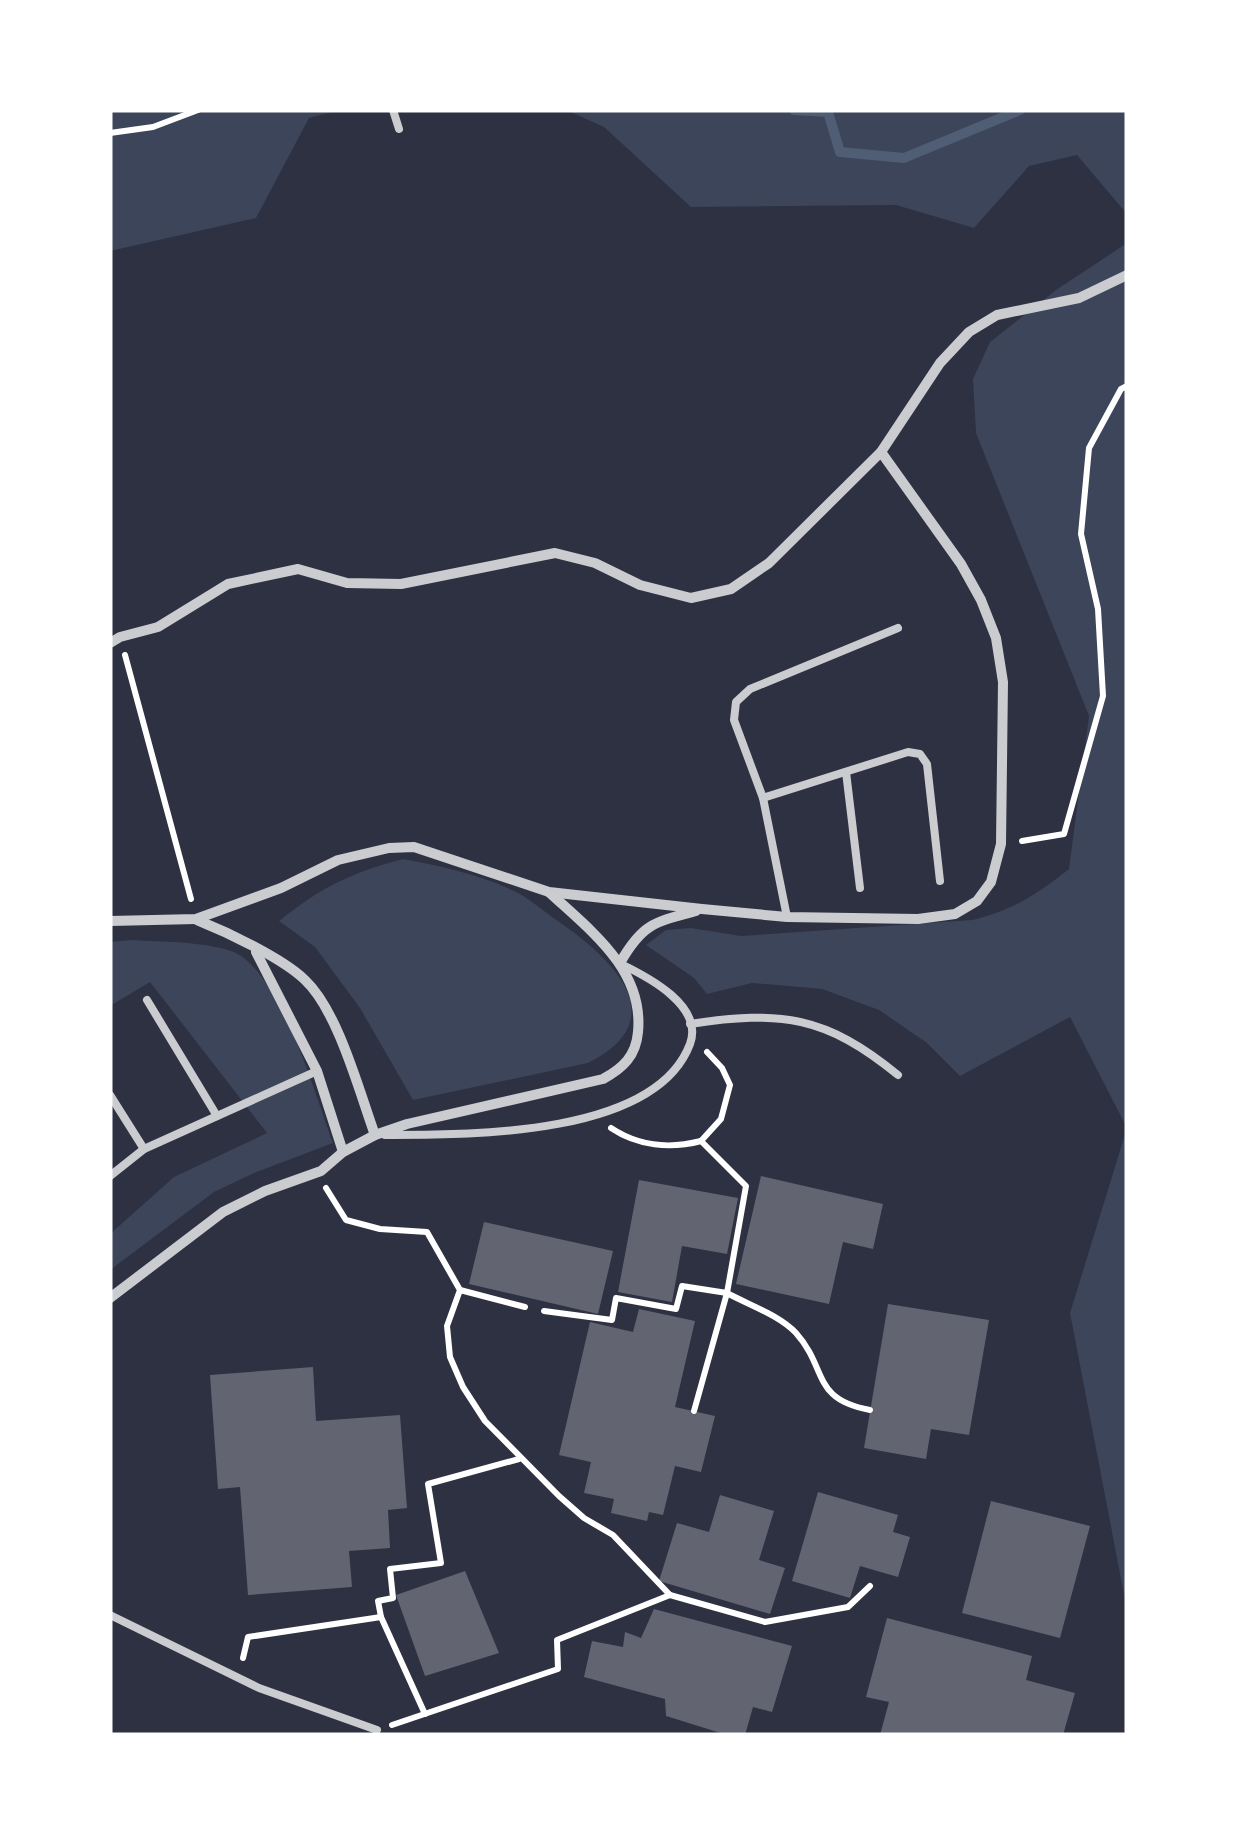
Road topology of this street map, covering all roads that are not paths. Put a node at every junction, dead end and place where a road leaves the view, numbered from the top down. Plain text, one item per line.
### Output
1 (393, 110) edge
2 (399, 129) dead end
3 (1127, 275) edge
4 (882, 452) junction
5 (898, 628) dead end
6 (115, 640) edge
7 (846, 772) junction
8 (763, 798) junction
9 (940, 881) dead end
10 (860, 888) dead end
11 (550, 892) junction
12 (702, 909) junction
13 (787, 916) junction
14 (196, 919) junction
15 (110, 922) edge
16 (255, 949) junction
17 (620, 963) junction
18 (147, 1000) dead end
19 (690, 1024) junction
20 (317, 1071) junction
21 (898, 1075) dead end
22 (110, 1095) edge
23 (217, 1116) junction
24 (375, 1135) junction
25 (144, 1149) junction
26 (344, 1152) junction
27 (110, 1176) edge
28 (110, 1298) edge
29 (110, 1615) edge
30 (377, 1730) road end

1 - 2 lane
3 - 4 street
4 - 6 street
4 - 13 street
5 - 8 lane
7 - 8 lane
7 - 9 lane
7 - 10 lane
8 - 13 lane
11 - 12 street
11 - 14 street
11 - 17 street
12 - 13 street
12 - 17 street
14 - 15 street
14 - 16 street
16 - 20 street
16 - 24 street
17 - 19 lane
17 - 24 street
18 - 23 lane
19 - 21 lane
19 - 24 lane
20 - 23 lane
20 - 26 street
22 - 25 lane
23 - 25 lane
24 - 26 street
25 - 27 lane
26 - 28 street
29 - 30 lane

